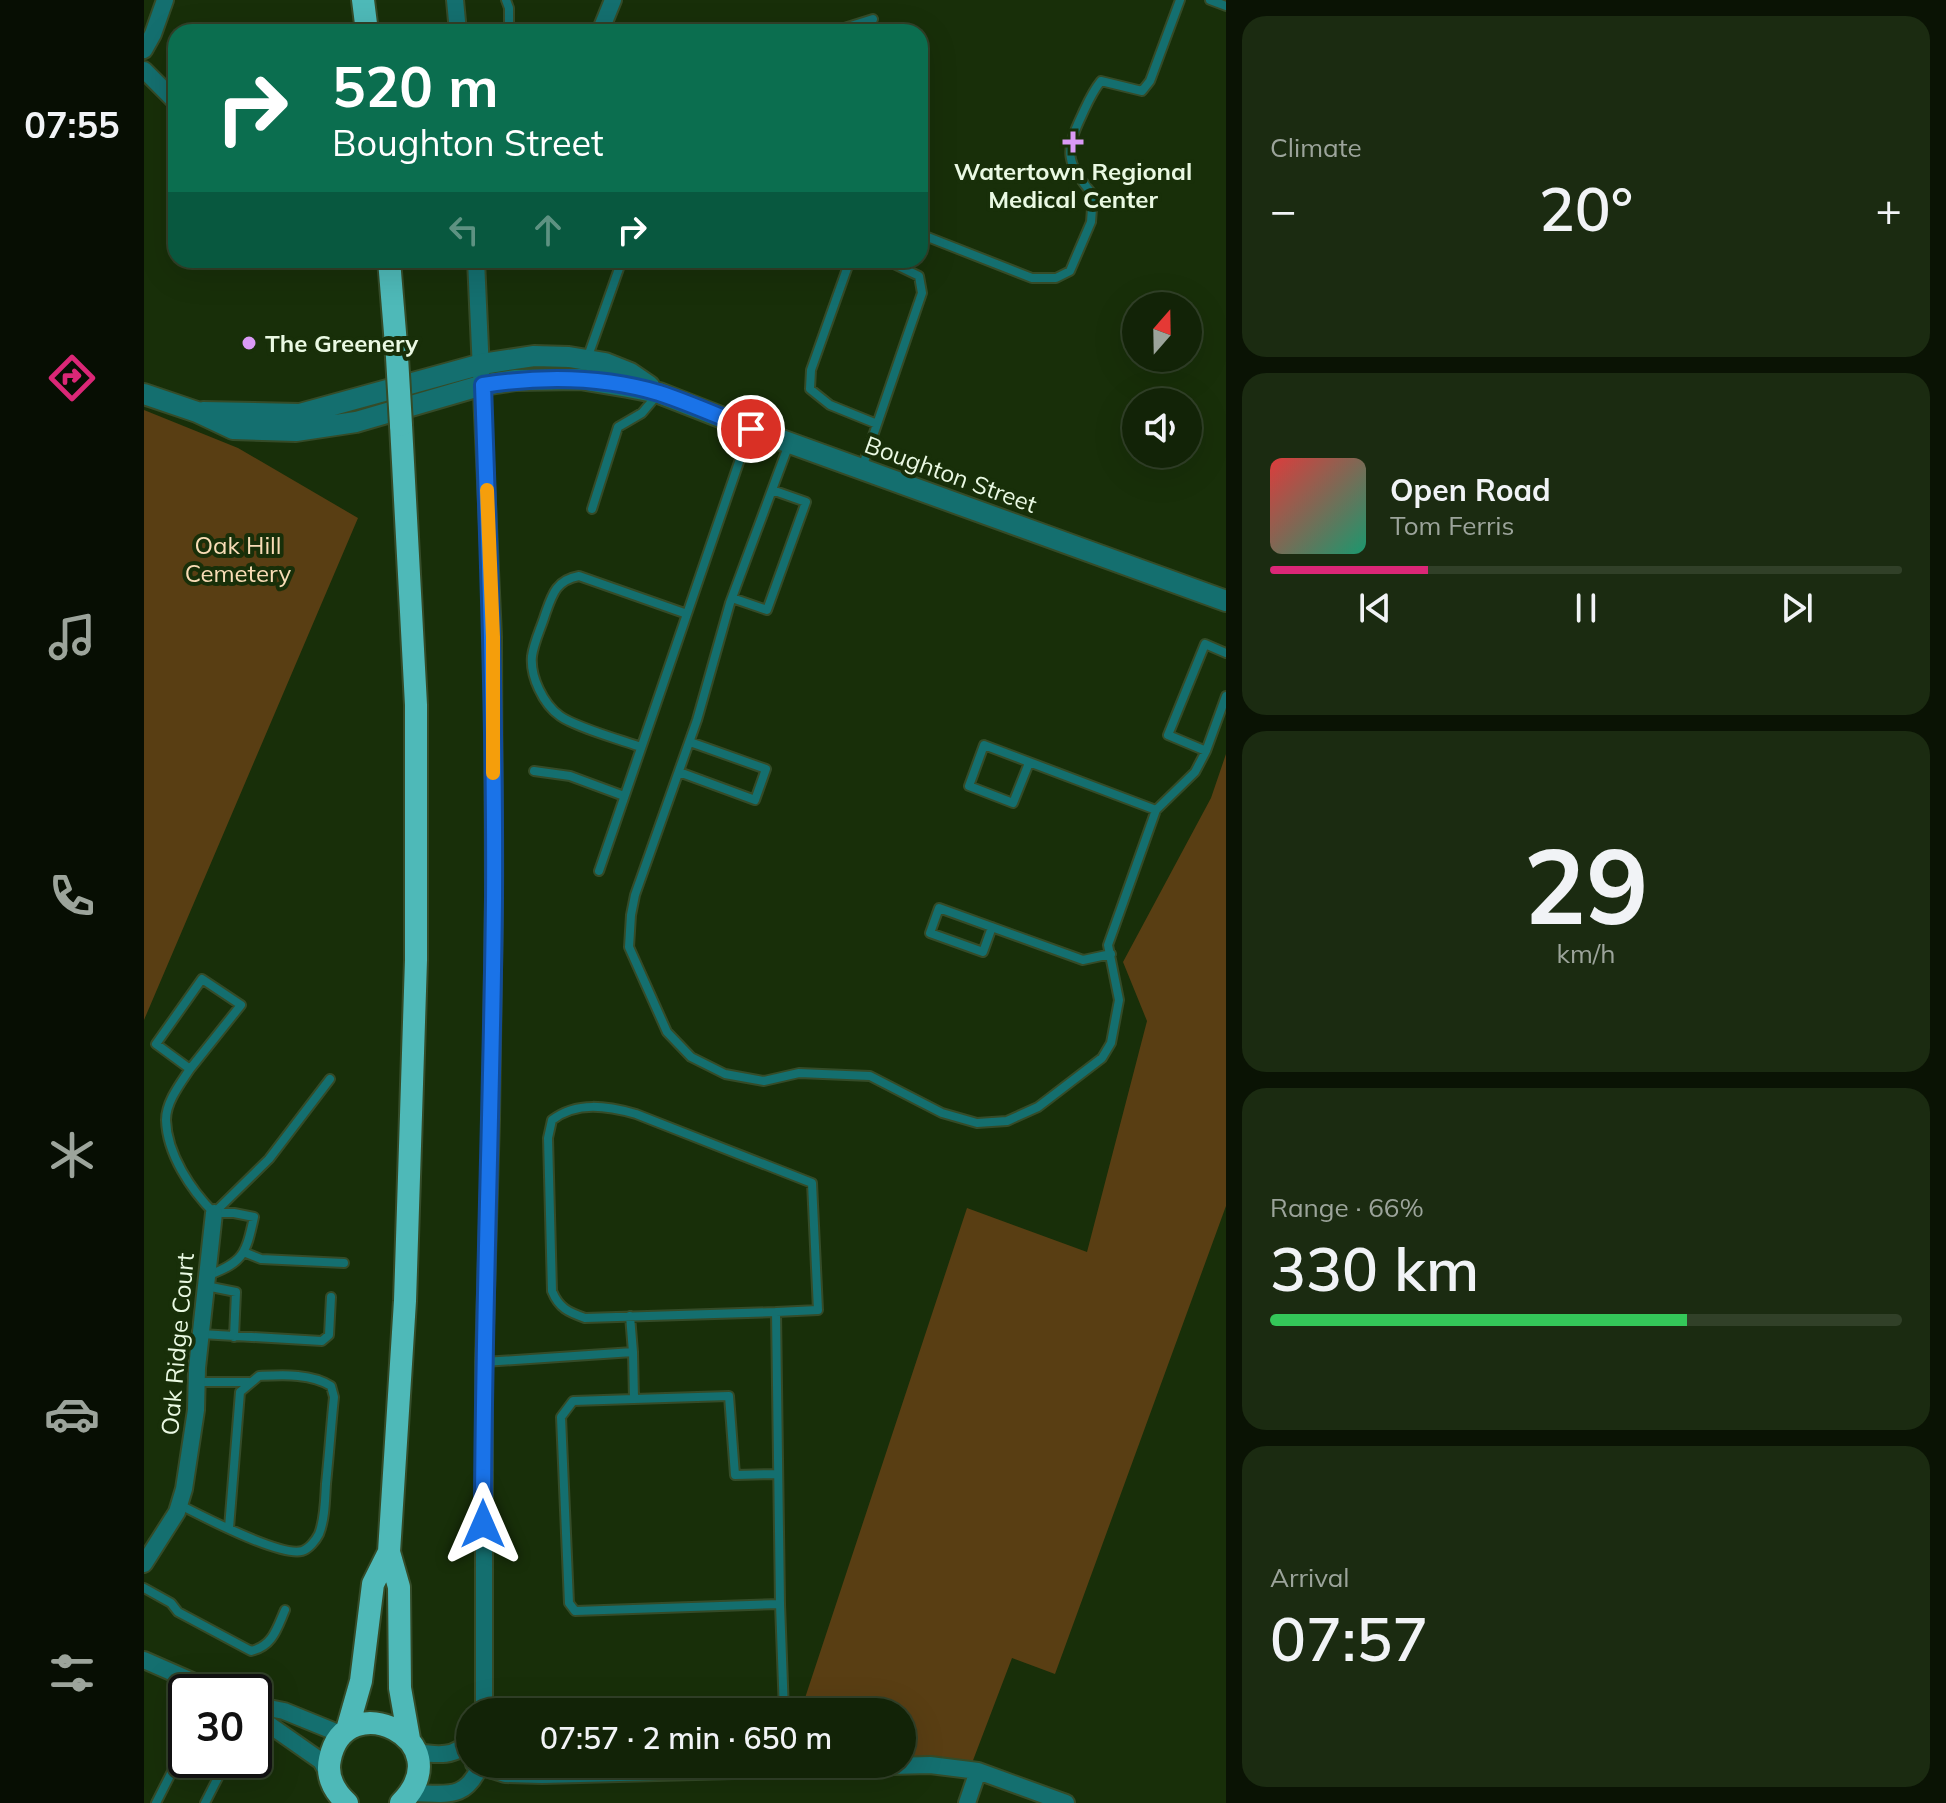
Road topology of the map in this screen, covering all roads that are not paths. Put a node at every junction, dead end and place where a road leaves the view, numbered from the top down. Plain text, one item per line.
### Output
1 (165, 0) edge
2 (363, 0) edge
3 (455, 0) edge
4 (506, 0) edge
5 (613, 0) edge
6 (1180, 0) edge
7 (1210, 0) edge
8 (1226, 6) edge
9 (873, 19) dead end
10 (366, 24) edge
11 (457, 24) edge
12 (509, 24) edge
13 (603, 24) edge
14 (857, 24) edge
15 (144, 50) edge
16 (144, 70) edge
17 (168, 94) edge
18 (928, 237) edge
19 (390, 268) edge
20 (476, 268) edge
21 (619, 268) edge
22 (847, 268) edge
23 (902, 268) edge
24 (587, 359) junction
25 (482, 374) junction
26 (659, 393) junction
27 (144, 394) edge
28 (877, 424) junction
29 (751, 429) junction
30 (789, 443) junction
31 (861, 469) junction
32 (772, 490) junction
33 (592, 509) dead end
34 (732, 598) junction
35 (1226, 601) edge
36 (687, 614) junction
37 (1226, 653) edge
38 (1226, 696) edge
39 (690, 742) junction
40 (641, 747) junction
41 (1206, 751) junction
42 (1029, 763) junction
43 (534, 771) dead end
44 (679, 772) junction
45 (624, 796) junction
46 (1156, 810) junction
47 (599, 871) dead end
48 (992, 927) junction
49 (1111, 954) junction
50 (190, 1069) junction
51 (330, 1079) dead end
52 (214, 1213) junction
53 (246, 1253) junction
54 (344, 1263) dead end
55 (206, 1281) junction
56 (331, 1297) dead end
57 (776, 1312) junction
58 (630, 1316) junction
59 (201, 1334) junction
60 (234, 1337) junction
61 (633, 1352) junction
62 (484, 1362) junction
63 (198, 1382) junction
64 (249, 1382) junction
65 (634, 1399) junction
66 (778, 1474) junction
67 (179, 1505) junction
68 (229, 1528) junction
69 (389, 1552) junction
70 (144, 1564) edge
71 (144, 1588) edge
72 (780, 1604) junction
73 (285, 1610) dead end
74 (144, 1660) edge
75 (176, 1674) edge
76 (484, 1698) edge
77 (783, 1698) edge
78 (272, 1709) edge
79 (272, 1727) edge
80 (345, 1733) junction
81 (413, 1746) junction
82 (456, 1759) edge
83 (916, 1765) edge
84 (978, 1771) junction
85 (330, 1777) junction
86 (169, 1778) edge
87 (218, 1778) edge
88 (469, 1778) edge
89 (406, 1798) edge
90 (156, 1803) edge
91 (205, 1803) edge
92 (346, 1803) edge
93 (967, 1803) edge
94 (1066, 1803) edge

1 - 15 street
2 - 10 highway
3 - 11 street
4 - 12 lane
5 - 13 street
6 - 18 lane
7 - 8 lane
9 - 14 lane
16 - 17 street
19 - 69 highway, bridge
20 - 25 street
21 - 24 lane
22 - 28 lane
23 - 28 lane
24 - 25 street, Boughton Street
24 - 26 street, Boughton Street
25 - 26 street, Boughton Street
25 - 27 street, Boughton Street
25 - 62 street
26 - 29 street, Boughton Street
26 - 33 lane
28 - 31 lane
29 - 30 street, Boughton Street
29 - 36 lane
30 - 31 street, Boughton Street
30 - 32 lane
31 - 35 street, Boughton Street
32 - 34 lane
32 - 34 lane
34 - 39 lane
36 - 40 lane
36 - 40 lane
37 - 41 lane
38 - 41 lane
39 - 44 lane
39 - 44 lane
40 - 45 lane
41 - 46 lane
42 - 42 lane
42 - 46 lane
43 - 45 lane
44 - 49 lane
45 - 47 lane
46 - 49 lane
48 - 48 lane
48 - 49 lane
50 - 50 lane
50 - 52 lane
51 - 52 lane
52 - 53 lane
52 - 55 street, Oak Ridge Court
53 - 54 lane
53 - 55 lane
55 - 59 street, Oak Ridge Court
55 - 60 lane
56 - 60 lane
57 - 58 lane
57 - 58 lane
57 - 66 lane
58 - 61 lane
59 - 60 lane
59 - 63 street, Oak Ridge Court
61 - 62 lane
61 - 65 lane
62 - 76 street
63 - 64 lane
63 - 67 street, Oak Ridge Court
64 - 68 lane
64 - 68 lane
65 - 66 lane
65 - 72 lane
66 - 72 lane
67 - 68 lane
67 - 70 street, Oak Ridge Court
69 - 80 highway
69 - 81 highway
71 - 73 lane
72 - 77 lane
74 - 75 street
78 - 80 street
79 - 85 street
80 - 81 highway
80 - 85 highway
81 - 82 street
81 - 89 highway
83 - 84 street
84 - 93 street
84 - 94 street
85 - 92 highway
86 - 90 lane
87 - 91 lane
88 - 89 street

